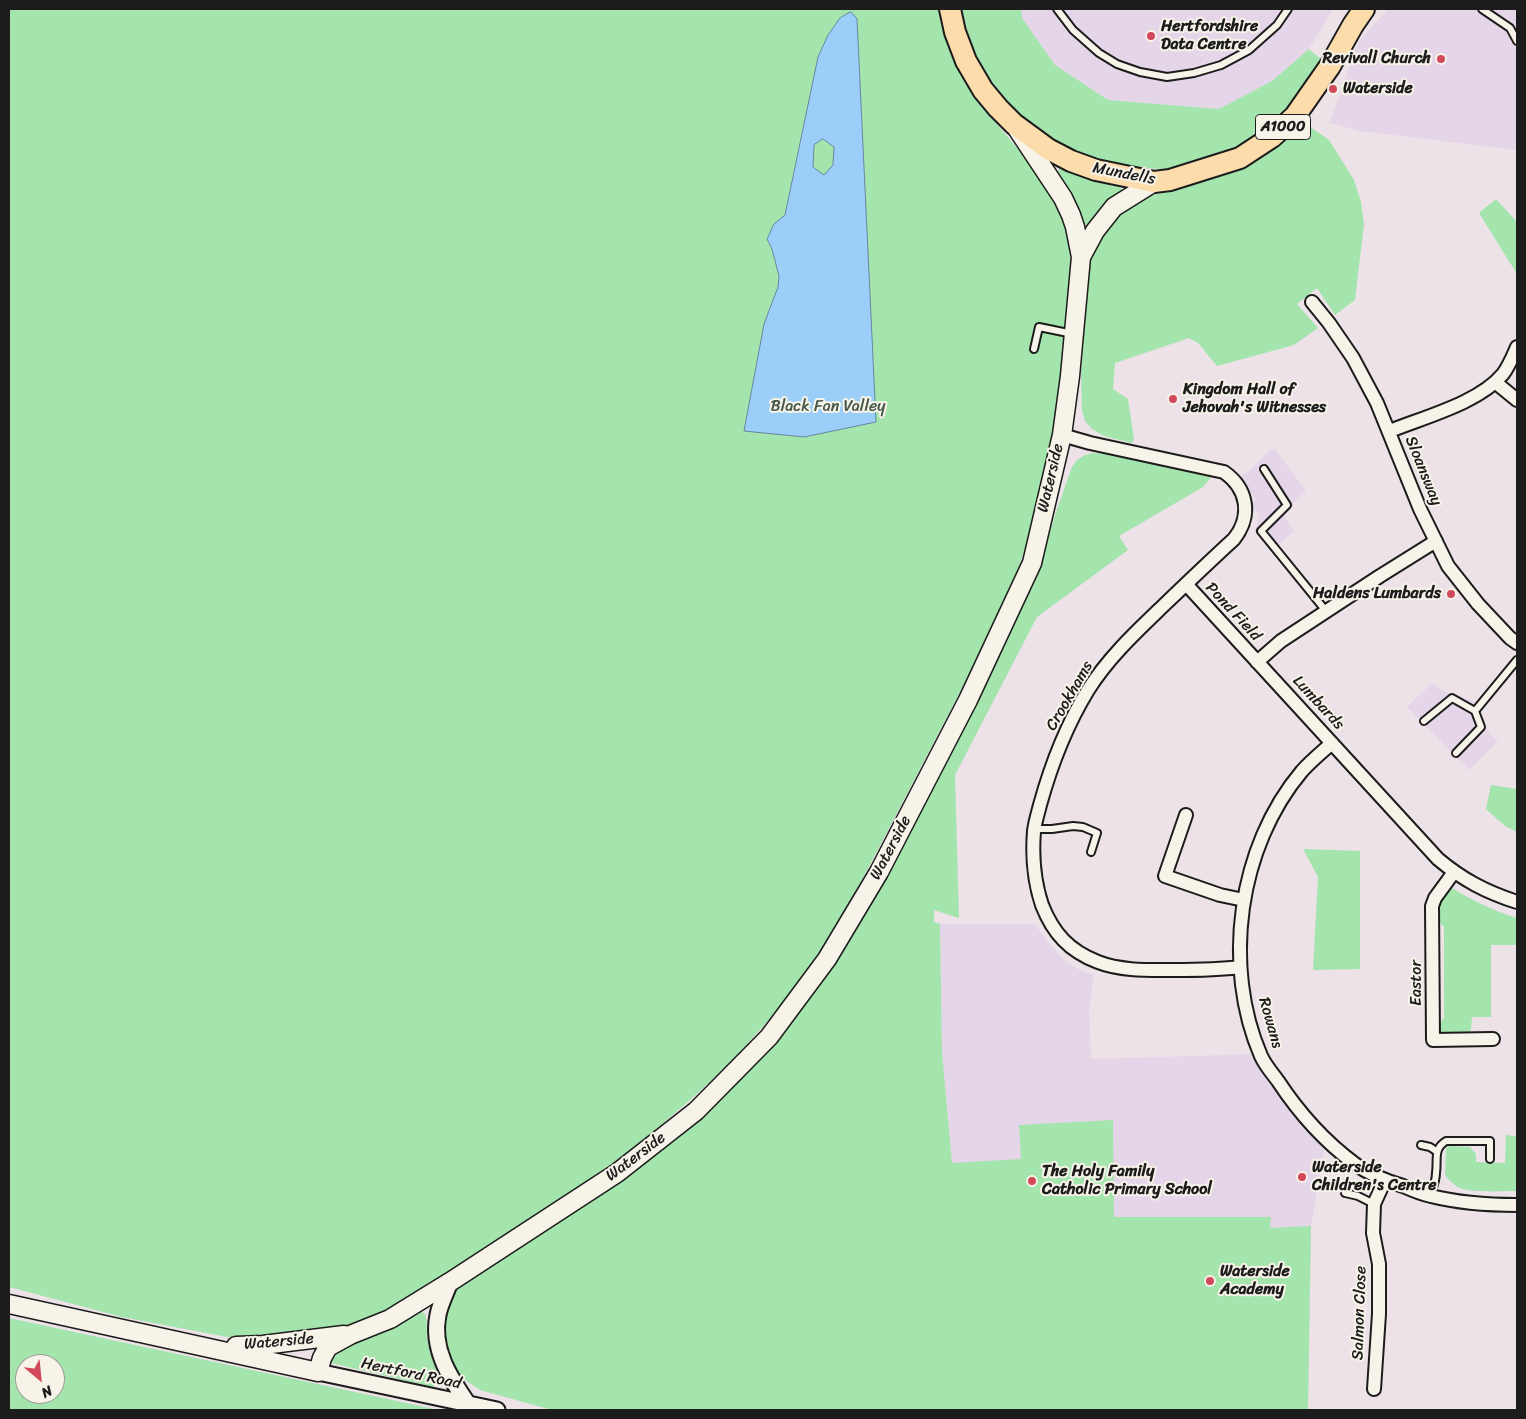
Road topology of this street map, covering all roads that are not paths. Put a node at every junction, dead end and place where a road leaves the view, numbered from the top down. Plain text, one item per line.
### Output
1 (950, 9) edge
2 (1057, 9) edge
3 (1288, 9) edge
4 (1364, 9) edge
5 (1482, 9) edge
6 (1517, 41) edge
7 (1014, 124) junction
8 (1154, 182) junction
9 (1081, 256) junction
10 (1312, 302) dead end
11 (1074, 335) junction
12 (1517, 347) edge
13 (1034, 349) dead end
14 (1495, 382) junction
15 (1517, 400) edge
16 (1390, 432) junction
17 (1062, 435) junction
18 (1264, 469) dead end
19 (1436, 541) junction
20 (1186, 584) junction
21 (1326, 612) junction
22 (1517, 643) edge
23 (1517, 660) edge
24 (1258, 662) junction
25 (1474, 711) junction
26 (1424, 721) dead end
27 (1332, 743) junction
28 (1456, 753) dead end
29 (1186, 814) dead end
30 (1034, 829) junction
31 (1091, 852) dead end
32 (1454, 872) junction
33 (1244, 900) junction
34 (1517, 902) edge
35 (1240, 967) junction
36 (1493, 1039) dead end
37 (1421, 1145) dead end
38 (1436, 1150) junction
39 (1490, 1159) dead end
40 (1385, 1180) junction
41 (1345, 1193) dead end
42 (1430, 1196) junction
43 (1374, 1204) junction
44 (1517, 1204) edge
45 (450, 1282) junction
46 (9, 1304) edge
47 (350, 1334) junction
48 (208, 1347) junction
49 (318, 1372) junction
50 (1374, 1389) dead end
51 (468, 1404) junction
52 (497, 1410) edge

1 - 7 main road, Mundells / A1000
2 - 3 lane
4 - 8 main road, Mundells / A1000
5 - 6 lane
7 - 8 main road, Mundells / A1000
7 - 9 main road, Waterside
8 - 9 main road, Waterside
9 - 11 main road, Waterside
10 - 16 street, Sloansway
11 - 13 lane
11 - 17 main road, Waterside
12 - 14 street
14 - 15 street
14 - 16 street
16 - 19 street, Sloansway
17 - 20 street, Crookhams
17 - 45 main road, Waterside
18 - 21 lane
19 - 21 street
19 - 22 street, Sloansway
20 - 24 street, Pond Field
20 - 30 street, Crookhams
21 - 24 street
23 - 25 lane
24 - 27 street, Lumbards
25 - 26 lane
25 - 28 lane
27 - 32 street, Lumbards
27 - 33 street, Rowans
29 - 33 street
30 - 31 lane
30 - 35 street, Crookhams
32 - 34 street, Lumbards
32 - 36 street, Eastor
33 - 35 street, Rowans
35 - 40 street, Rowans
37 - 38 lane
38 - 39 lane
38 - 42 lane
40 - 42 street, Rowans
40 - 43 street, Salmon Close
41 - 43 lane
42 - 44 street, Rowans
43 - 50 street, Salmon Close
45 - 47 main road, Waterside
45 - 51 street
46 - 48 main road
47 - 48 main road, Waterside
47 - 49 main road, Waterside
48 - 49 main road
49 - 51 street, Hertford Road
51 - 52 street, Hertford Road

